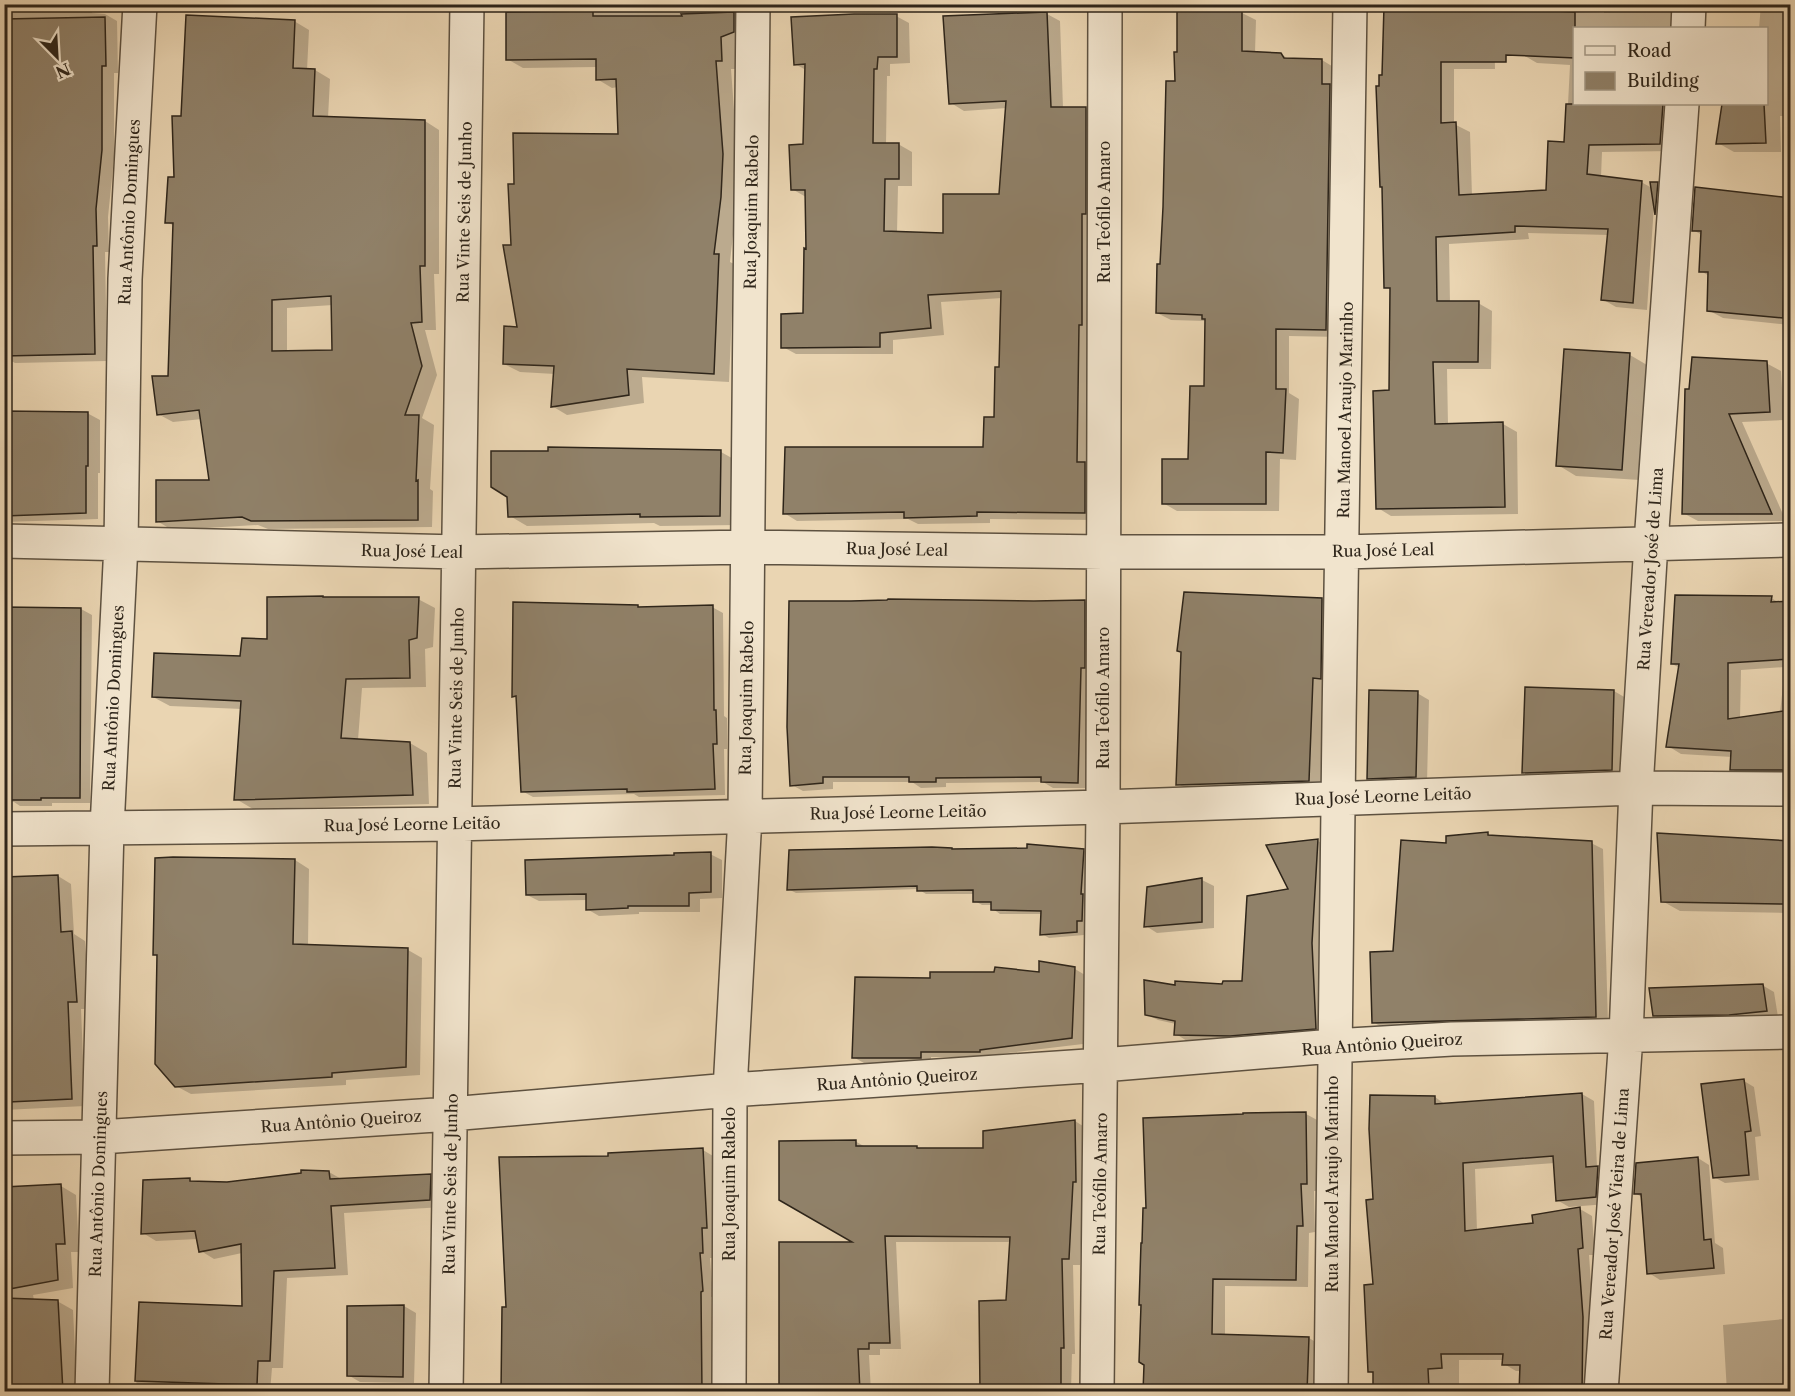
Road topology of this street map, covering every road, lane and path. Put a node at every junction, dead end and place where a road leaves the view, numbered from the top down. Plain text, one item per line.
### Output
1 (140, 4) edge
2 (467, 4) edge
3 (753, 4) edge
4 (1105, 4) edge
5 (1350, 4) edge
6 (1689, 4) edge
7 (1688, 27) edge
8 (1682, 105) edge
9 (1791, 540) edge
10 (4, 541) edge
11 (1651, 543) junction
12 (121, 544) junction
13 (748, 548) junction
14 (459, 552) junction
15 (1103, 552) junction
16 (1343, 552) junction
17 (1636, 788) junction
18 (1791, 789) edge
19 (1339, 798) junction
20 (1103, 807) junction
21 (745, 816) junction
22 (454, 824) junction
23 (4, 828) edge
24 (107, 828) junction
25 (1791, 1032) edge
26 (1626, 1035) junction
27 (1333, 1046) junction
28 (1102, 1065) junction
29 (730, 1090) junction
30 (451, 1114) junction
31 (100, 1137) junction
32 (4, 1138) edge
33 (92, 1392) edge
34 (446, 1392) edge
35 (729, 1392) edge
36 (1097, 1392) edge
37 (1331, 1392) edge
38 (1601, 1392) edge

1 - 12 street, Rua Antônio Domingues
2 - 14 street, Rua Vinte Seis de Junho
3 - 13 street, Rua Joaquim Rabelo
4 - 15 street, Rua Teófilo Amaro
5 - 16 street, Rua Manoel Araujo Marinho
6 - 7 street
8 - 11 street, Rua Vereador José de Lima
9 - 11 street, Rua José Leal
10 - 12 street, Rua José Leal
11 - 16 street, Rua José Leal
11 - 17 street, Rua Vereador José de Lima
12 - 14 street, Rua José Leal
12 - 24 street, Rua Antônio Domingues
13 - 14 street, Rua José Leal
13 - 15 street, Rua José Leal
13 - 21 street, Rua Joaquim Rabelo
14 - 22 street, Rua Vinte Seis de Junho
15 - 16 street, Rua José Leal
15 - 20 street, Rua Teófilo Amaro
16 - 19 street, Rua Manoel Araujo Marinho
17 - 18 street, Rua José Leorne Leitão
17 - 19 street, Rua José Leorne Leitão
17 - 26 street, Rua Vereador José de Lima
19 - 20 street, Rua José Leorne Leitão
19 - 27 street, Rua Manoel Araujo Marinho
20 - 21 street, Rua José Leorne Leitão
20 - 28 street, Rua Teófilo Amaro
21 - 22 street, Rua José Leorne Leitão
21 - 29 street, Rua Joaquim Rabelo
22 - 24 street, Rua José Leorne Leitão
22 - 30 street, Rua Vinte Seis de Junho
23 - 24 street, Rua José Leorne Leitão
24 - 31 street, Rua Antônio Domingues
25 - 26 street, Rua Antônio Queiroz
26 - 27 street, Rua Antônio Queiroz
26 - 38 street, Rua Vereador José Vieira de Lima
27 - 28 street, Rua Antônio Queiroz
27 - 37 street, Rua Manoel Araujo Marinho
28 - 29 street, Rua Antônio Queiroz
28 - 36 street, Rua Teófilo Amaro
29 - 30 street, Rua Antônio Queiroz
29 - 35 street, Rua Joaquim Rabelo
30 - 31 street, Rua Antônio Queiroz
30 - 34 street, Rua Vinte Seis de Junho
31 - 32 street, Rua Antônio Queiroz
31 - 33 street, Rua Antônio Domingues

